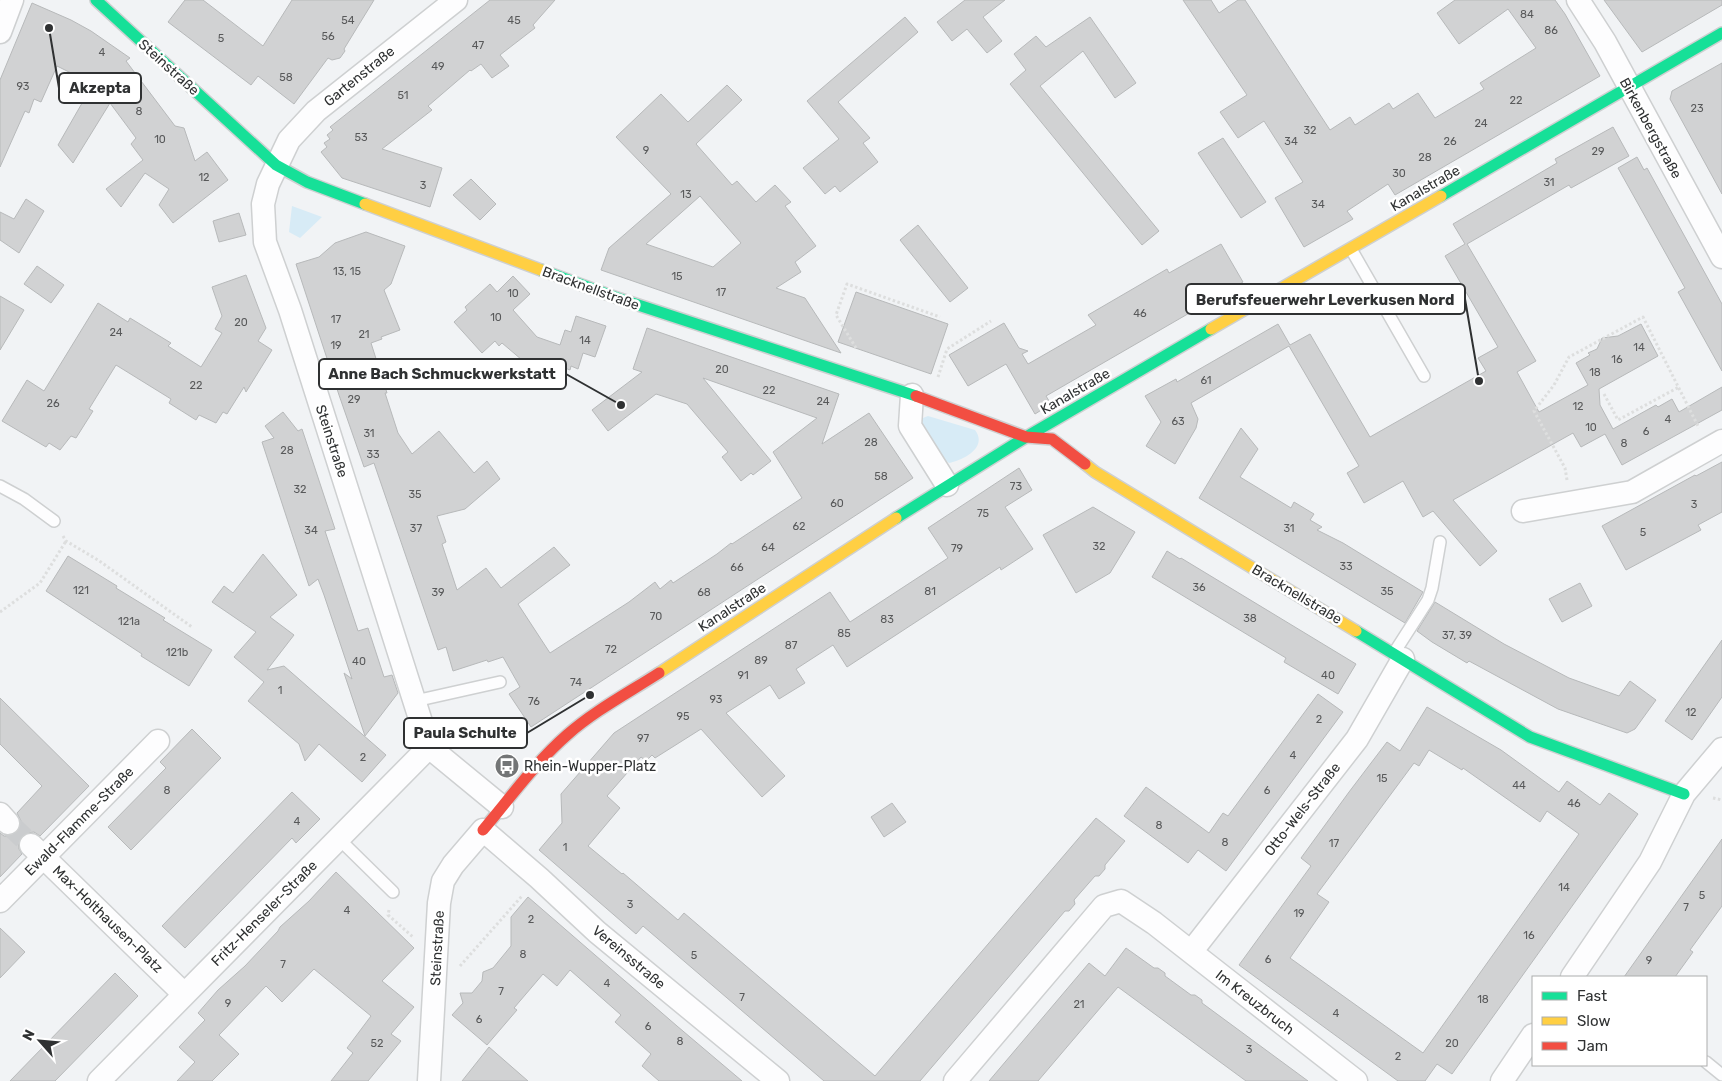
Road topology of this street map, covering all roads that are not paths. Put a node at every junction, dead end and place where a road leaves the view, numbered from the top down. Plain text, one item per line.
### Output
1 (12, 0) edge
2 (96, 0) edge
3 (456, 0) edge
4 (1578, 0) edge
5 (0, 32) edge
6 (1722, 33) edge
7 (1628, 88) junction
8 (276, 165) junction
9 (1351, 249) junction
10 (1722, 257) edge
11 (1424, 376) dead end
12 (921, 398) junction
13 (1026, 437) junction
14 (1716, 445) edge
15 (947, 485) junction
16 (0, 486) edge
17 (1522, 511) dead end
18 (54, 521) road end
19 (1440, 542) dead end
20 (1399, 656) junction
21 (500, 682) dead end
22 (415, 701) junction
23 (158, 740) dead end
24 (429, 747) junction
25 (1722, 749) edge
26 (1684, 794) junction
27 (502, 807) junction
28 (483, 830) junction
29 (338, 838) junction
30 (37, 851) junction
31 (393, 892) road end
32 (0, 901) edge
33 (1191, 952) junction
34 (1573, 976) edge
35 (184, 994) junction
36 (1532, 1036) edge
37 (1707, 1063) edge
38 (1722, 1075) edge
39 (99, 1081) edge
40 (429, 1081) edge
41 (778, 1081) edge
42 (955, 1081) edge
43 (1356, 1081) edge
44 (1502, 1081) edge

1 - 5 street
2 - 8 street, Steinstraße
3 - 8 street, Gartenstraße
4 - 7 street, Birkenbergstraße
6 - 7 street, Kanalstraße
7 - 9 street, Kanalstraße
7 - 10 street, Birkenbergstraße
8 - 12 street, Bracknellstraße
8 - 22 street, Steinstraße
9 - 11 lane
9 - 13 street, Kanalstraße
12 - 13 street, Bracknellstraße
12 - 15 street
13 - 15 street, Kanalstraße
13 - 20 street, Bracknellstraße
14 - 17 street
15 - 27 street, Kanalstraße
16 - 18 lane
19 - 20 lane
20 - 26 street, Bracknellstraße
20 - 33 street, Otto-Wels-Straße
21 - 22 lane
22 - 24 street, Steinstraße
23 - 30 street, Ewald-Flamme-Straße
24 - 27 street
24 - 29 street, Fritz-Henseler-Straße
25 - 26 street
26 - 34 street
27 - 28 street, Kanalstraße
28 - 40 street, Steinstraße
28 - 41 street, Vereinsstraße
29 - 31 lane
29 - 35 street, Fritz-Henseler-Straße
30 - 32 street, Ewald-Flamme-Straße
30 - 35 street, Max-Holthausen-Platz
33 - 42 street, Im Kreuzbruch
33 - 43 street, Im Kreuzbruch
35 - 39 street, Fritz-Henseler-Straße
36 - 44 street
37 - 38 lane

